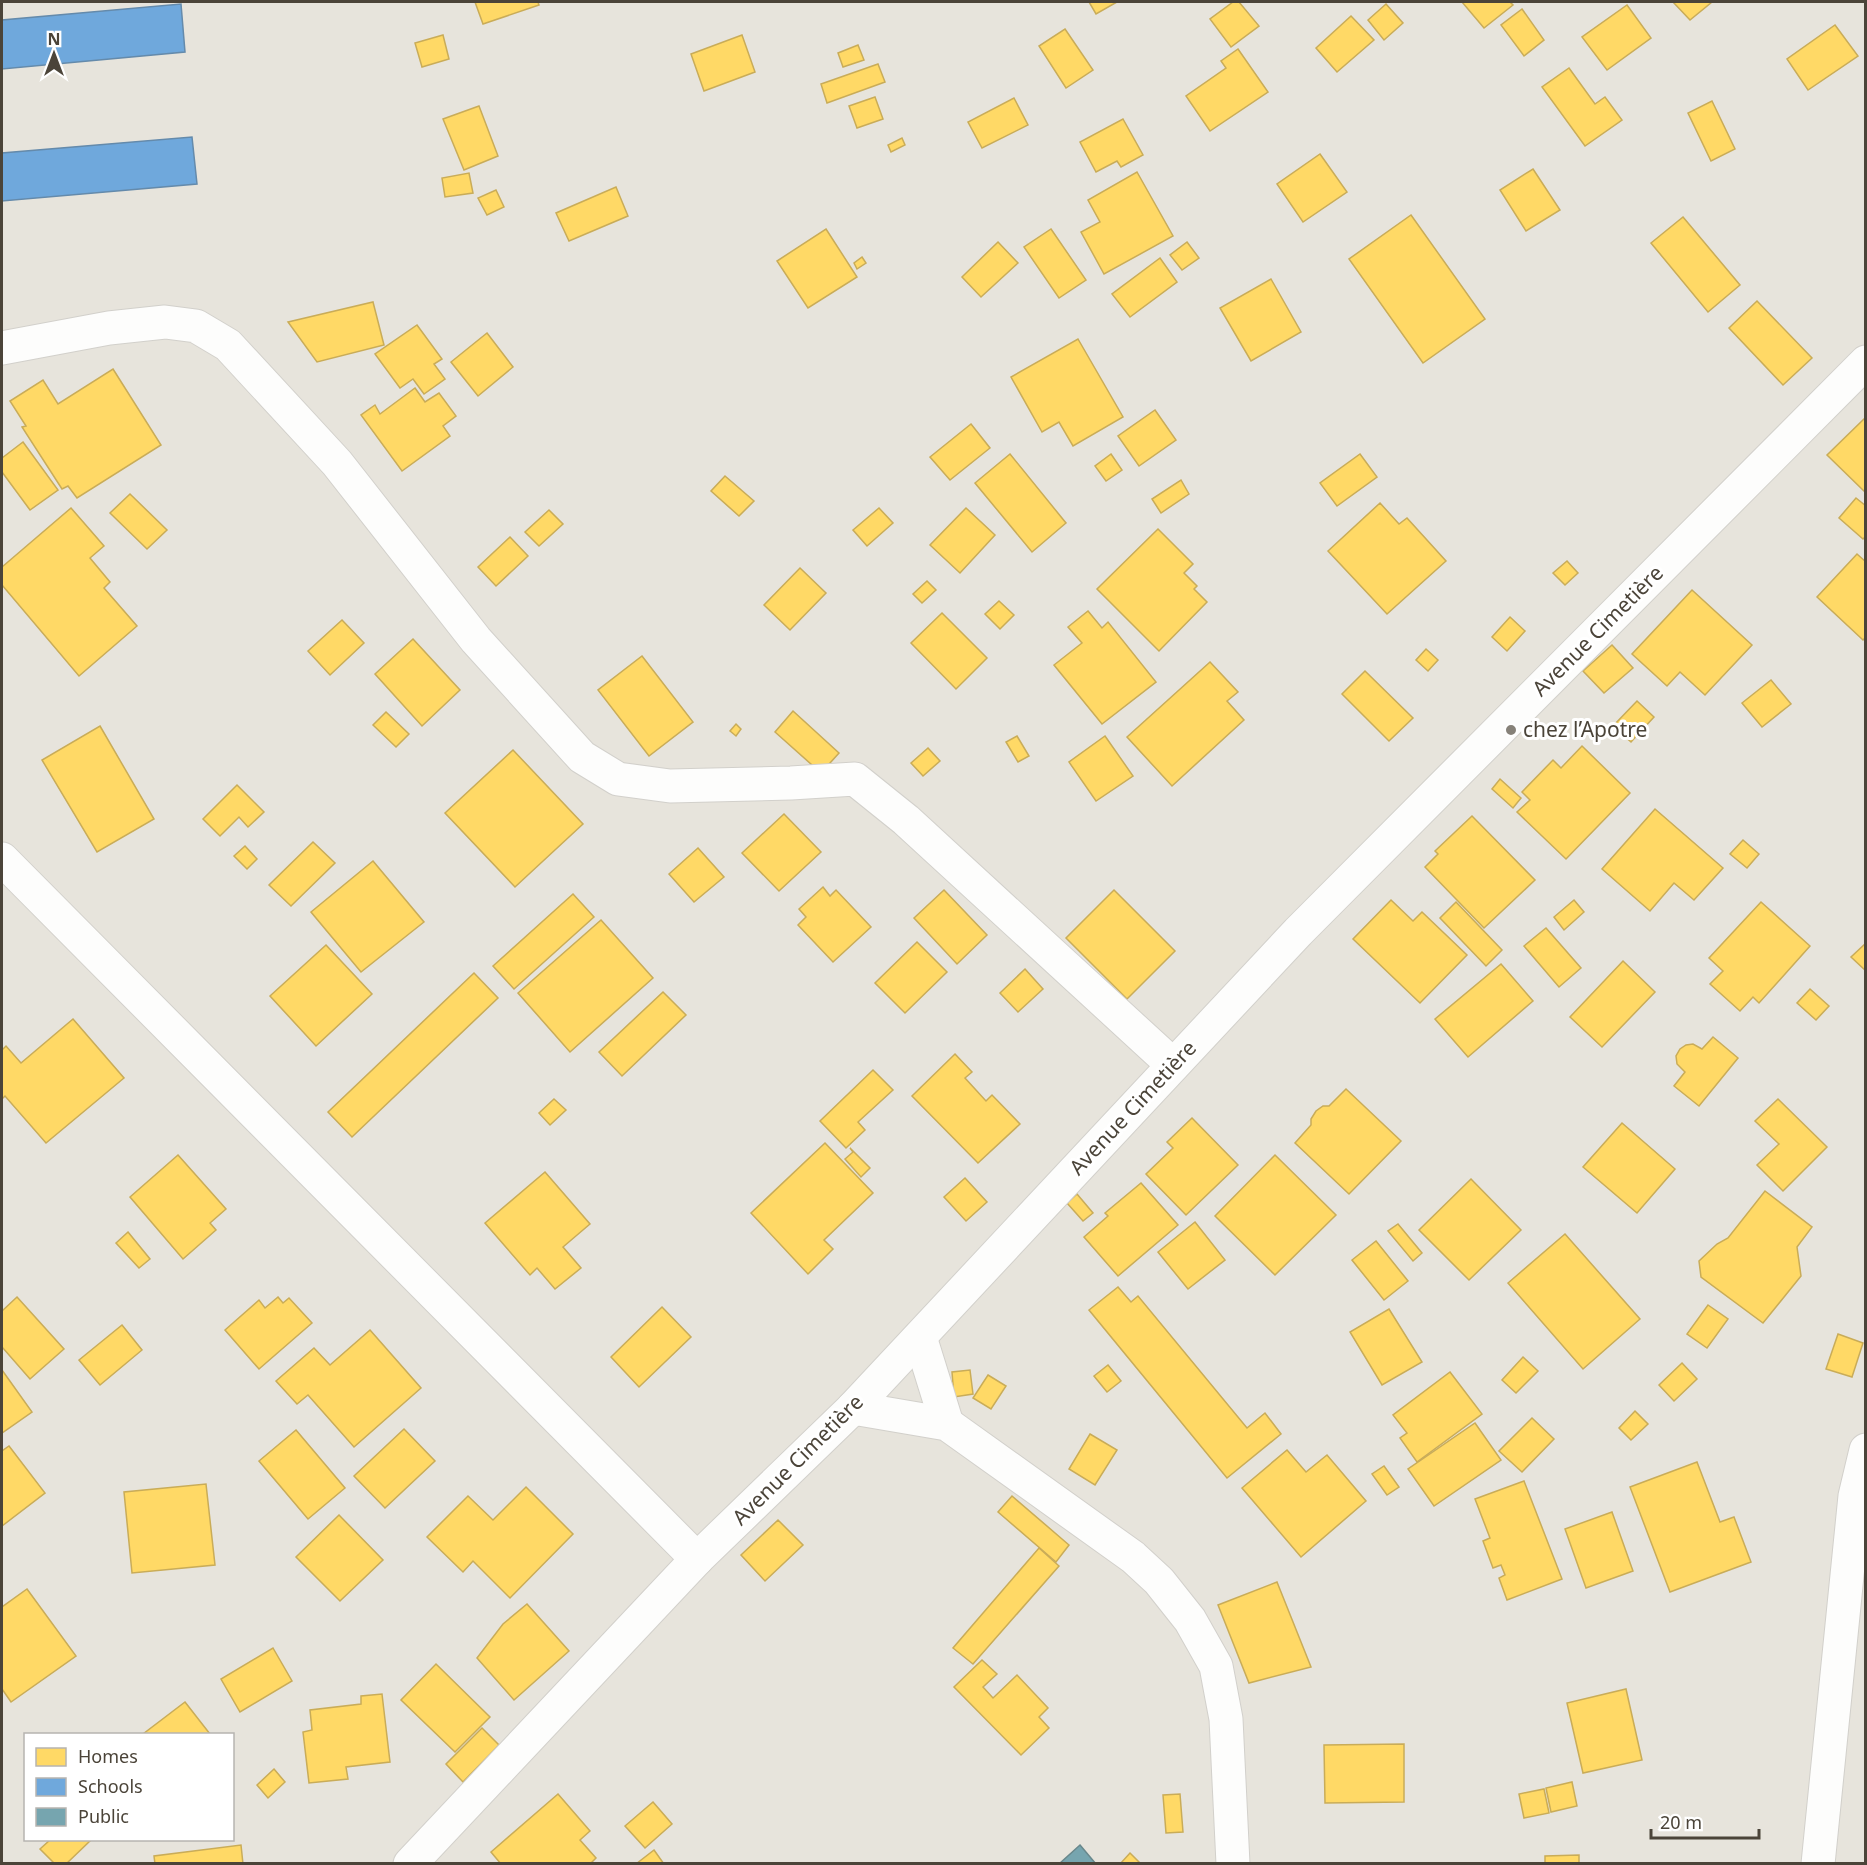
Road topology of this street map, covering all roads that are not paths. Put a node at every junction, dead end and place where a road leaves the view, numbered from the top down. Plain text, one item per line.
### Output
1 (2, 348) edge
2 (1866, 362) edge
3 (2, 859) edge
4 (1173, 1065) junction
5 (920, 1337) junction
6 (852, 1408) junction
7 (947, 1424) junction
8 (1866, 1450) edge
9 (697, 1559) junction
10 (410, 1863) edge
11 (1233, 1863) edge
12 (1818, 1863) edge

1 - 4 street
2 - 4 street, Avenue Cimetière
3 - 9 street
4 - 5 street, Avenue Cimetière
5 - 6 street, Avenue Cimetière
5 - 7 street
6 - 7 street
6 - 9 street, Avenue Cimetière
7 - 11 street
8 - 12 street
9 - 10 street, Avenue Cimetière

